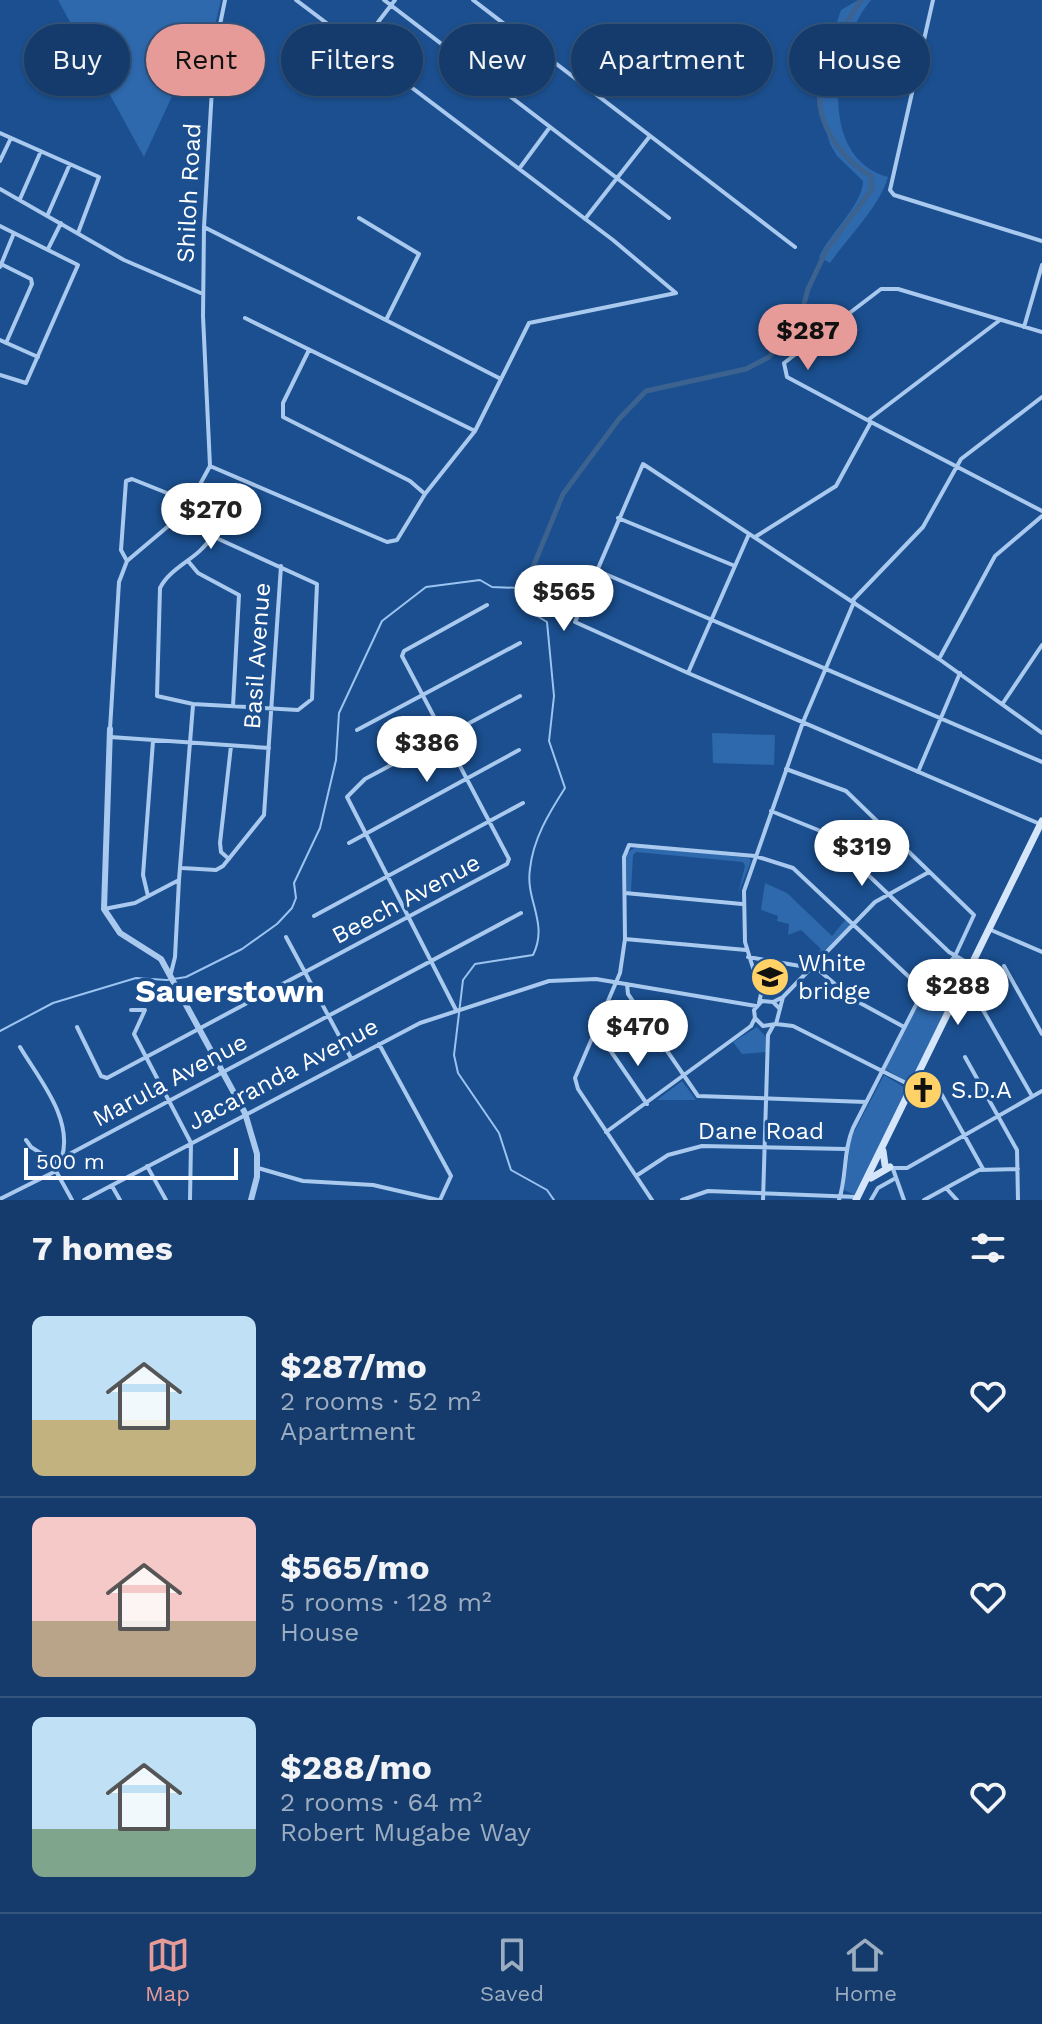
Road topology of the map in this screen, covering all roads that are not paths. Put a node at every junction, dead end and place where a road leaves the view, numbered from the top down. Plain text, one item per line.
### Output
1 (225, 0) edge
2 (296, 0) edge
3 (384, 0) edge
4 (473, 0) edge
5 (933, 0) edge
6 (393, 3) edge
7 (328, 24) edge
8 (377, 24) edge
9 (423, 96) edge
10 (550, 127) junction
11 (0, 133) edge
12 (650, 135) junction
13 (11, 138) junction
14 (41, 151) junction
15 (0, 161) edge
16 (70, 164) junction
17 (519, 169) junction
18 (618, 178) junction
19 (0, 189) edge
20 (20, 199) junction
21 (48, 214) junction
22 (359, 218) dead end
23 (669, 218) dead end
24 (585, 219) junction
25 (62, 222) junction
26 (0, 226) edge
27 (204, 227) junction
28 (14, 233) junction
29 (78, 233) junction
30 (1042, 241) edge
31 (795, 247) dead end
32 (48, 249) junction
33 (1042, 265) edge
34 (1, 266) edge
35 (203, 294) junction
36 (245, 318) dead end
37 (386, 320) junction
38 (1000, 320) junction
39 (1024, 327) junction
40 (1042, 332) edge
41 (0, 340) edge
42 (6, 343) junction
43 (309, 350) junction
44 (38, 357) junction
45 (0, 375) edge
46 (499, 378) junction
47 (1042, 397) edge
48 (870, 421) junction
49 (475, 431) junction
50 (210, 466) junction
51 (957, 466) junction
52 (425, 494) junction
53 (189, 507) junction
54 (1042, 514) edge
55 (618, 518) junction
56 (212, 536) junction
57 (752, 536) junction
58 (127, 561) junction
59 (188, 561) junction
60 (281, 566) junction
61 (735, 566) junction
62 (596, 570) junction
63 (853, 601) junction
64 (487, 605) dead end
65 (711, 619) junction
66 (520, 643) dead end
67 (1042, 645) edge
68 (939, 659) junction
69 (825, 669) junction
70 (688, 673) junction
71 (960, 673) junction
72 (422, 694) junction
73 (520, 696) dead end
74 (1003, 703) junction
75 (193, 704) junction
76 (233, 706) junction
77 (271, 709) junction
78 (941, 719) junction
79 (803, 722) junction
80 (357, 730) dead end
81 (110, 733) junction
82 (1042, 733) edge
83 (443, 736) junction
84 (153, 741) junction
85 (191, 743) junction
86 (231, 746) junction
87 (269, 748) junction
88 (519, 750) dead end
89 (1042, 762) edge
90 (786, 769) junction
91 (918, 772) junction
92 (467, 778) junction
93 (523, 803) dead end
94 (771, 811) junction
95 (490, 820) junction
96 (1039, 830) edge
97 (364, 834) junction
98 (349, 843) dead end
99 (755, 856) junction
100 (229, 859) junction
101 (182, 868) junction
102 (930, 872) junction
103 (386, 876) junction
104 (179, 880) junction
105 (887, 892) junction
106 (625, 893) junction
107 (148, 896) junction
108 (742, 904) junction
109 (104, 909) junction
110 (521, 913) dead end
111 (314, 916) dead end
112 (407, 918) junction
113 (854, 924) junction
114 (990, 929) junction
115 (286, 937) dead end
116 (625, 939) junction
117 (747, 950) junction
118 (1042, 952) edge
119 (955, 956) junction
120 (748, 957) junction
121 (431, 961) junction
122 (972, 966) junction
123 (1004, 966) dead end
124 (813, 967) junction
125 (171, 973) junction
126 (305, 973) junction
127 (617, 983) junction
128 (627, 984) junction
129 (924, 991) junction
130 (761, 994) junction
131 (959, 996) junction
132 (783, 997) junction
133 (771, 1001) junction
134 (758, 1004) junction
135 (742, 1006) junction
136 (457, 1009) junction
137 (780, 1009) junction
138 (131, 1010) dead end
139 (327, 1015) junction
140 (754, 1016) junction
141 (781, 1016) junction
142 (775, 1025) junction
143 (751, 1026) junction
144 (762, 1026) junction
145 (793, 1026) junction
146 (77, 1027) dead end
147 (904, 1027) junction
148 (201, 1030) junction
149 (1042, 1034) edge
150 (768, 1035) junction
151 (379, 1044) junction
152 (20, 1047) dead end
153 (608, 1047) dead end
154 (965, 1057) dead end
155 (351, 1058) junction
156 (146, 1059) junction
157 (921, 1070) junction
158 (223, 1072) junction
159 (883, 1072) junction
160 (683, 1076) junction
161 (912, 1087) junction
162 (1042, 1091) edge
163 (1032, 1096) junction
164 (766, 1100) junction
165 (169, 1101) junction
166 (866, 1102) junction
167 (647, 1104) junction
168 (245, 1113) junction
169 (999, 1115) junction
170 (606, 1132) junction
171 (965, 1135) junction
172 (26, 1140) dead end
173 (191, 1143) junction
174 (765, 1147) junction
175 (845, 1149) junction
176 (882, 1150) junction
177 (62, 1158) junction
178 (56, 1163) junction
179 (147, 1166) junction
180 (886, 1166) junction
181 (258, 1168) junction
182 (983, 1169) junction
183 (1018, 1169) junction
184 (56, 1171) junction
185 (871, 1173) junction
186 (636, 1176) junction
187 (894, 1179) junction
188 (112, 1186) junction
189 (946, 1188) junction
190 (763, 1193) junction
191 (840, 1197) edge
192 (0, 1199) edge
193 (857, 1199) edge
194 (72, 1200) edge
195 (84, 1200) edge
196 (120, 1200) edge
197 (166, 1200) edge
198 (190, 1200) edge
199 (251, 1200) edge
200 (439, 1200) edge
201 (652, 1200) edge
202 (682, 1200) edge
203 (763, 1200) edge
204 (871, 1200) edge
205 (904, 1200) edge
206 (924, 1200) edge
207 (957, 1200) edge
208 (1018, 1200) edge

1 - 27 street, Shiloh Road
2 - 7 street
3 - 6 street
4 - 12 street
5 - 30 street
6 - 8 street
6 - 10 street
9 - 17 street
10 - 17 street
10 - 18 street
11 - 13 street
12 - 18 street
12 - 31 street
13 - 14 street
13 - 15 street
14 - 16 street
14 - 20 street
16 - 21 street
16 - 29 street
17 - 24 street
18 - 23 street
18 - 24 street
19 - 20 street
20 - 21 street
21 - 25 street
22 - 37 street
24 - 46 street
25 - 29 street
25 - 32 street
26 - 28 street
27 - 35 street, Shiloh Road
27 - 37 street
28 - 32 street
28 - 34 street
29 - 35 street
32 - 44 street
33 - 39 street
34 - 42 street
35 - 50 street, Shiloh Road
36 - 43 street
37 - 46 street
38 - 39 street
38 - 48 street
38 - 48 street
39 - 40 street
41 - 42 street
42 - 44 street
43 - 49 street
43 - 52 street
44 - 45 street
46 - 49 street
47 - 51 street
48 - 51 street
48 - 57 street
49 - 52 street
50 - 52 street
50 - 53 street
51 - 54 street
51 - 63 street
53 - 56 street
53 - 58 street
53 - 58 street
54 - 68 street
55 - 57 street
55 - 61 street
55 - 62 street
56 - 59 street
56 - 60 street
57 - 61 street
57 - 63 street
58 - 81 street
59 - 75 street
59 - 76 street
60 - 77 street, Basil Avenue
60 - 77 street
61 - 65 street
62 - 65 street
62 - 70 street
63 - 68 street
63 - 69 street
64 - 72 street, Beech Avenue
65 - 69 street
65 - 70 street
66 - 72 street
67 - 74 street
68 - 71 street
69 - 78 street
69 - 79 street
70 - 79 street
71 - 74 street
71 - 78 street
72 - 80 street
72 - 83 street, Beech Avenue
73 - 83 street
74 - 82 street
75 - 76 street
75 - 85 street
76 - 77 street
77 - 87 street, Basil Avenue
78 - 89 street
78 - 91 street
79 - 90 street
79 - 91 street
81 - 84 street
81 - 109 street
83 - 92 street, Beech Avenue
83 - 97 street
84 - 85 street
84 - 107 street
85 - 86 street
85 - 101 street
86 - 87 street
86 - 100 street
87 - 100 street, Basil Avenue
88 - 92 street
90 - 94 street
90 - 102 street
91 - 96 street
92 - 95 street, Beech Avenue
92 - 97 street
93 - 95 street
94 - 99 street
94 - 105 street
95 - 103 street
95 - 112 street, Beech Avenue
96 - 114 main road
97 - 98 street
97 - 103 street
99 - 106 street
99 - 108 street
99 - 113 street
100 - 101 street
101 - 104 street
102 - 105 street
102 - 119 street
103 - 111 street
103 - 112 street
104 - 107 street
104 - 125 street
105 - 113 street
105 - 119 street
106 - 108 street
106 - 116 street
107 - 109 street
108 - 117 street
109 - 125 street
110 - 121 street, Marula Avenue
112 - 121 street
112 - 126 street, Beech Avenue
113 - 124 street
113 - 129 street
114 - 118 street
114 - 122 main road
115 - 126 street
116 - 117 street
116 - 127 street
117 - 120 street
119 - 122 street
119 - 129 street
120 - 124 street
120 - 130 street
121 - 136 street
121 - 139 street, Marula Avenue
122 - 131 main road
122 - 157 main road
123 - 149 street
124 - 132 street
124 - 147 street
125 - 148 street
126 - 139 street
126 - 148 street, Beech Avenue
127 - 128 street, Jacaranda Avenue
127 - 136 street, Jacaranda Avenue
127 - 170 street
128 - 135 street, Jacaranda Avenue
128 - 160 street
129 - 147 street
130 - 133 street
130 - 134 street
131 - 157 main road
131 - 163 street
132 - 133 street
132 - 137 street
133 - 134 street
133 - 137 street
134 - 135 street, Jacaranda Avenue
134 - 140 street
135 - 140 street
136 - 151 street, Jacaranda Avenue
137 - 141 street
138 - 156 street
139 - 155 street
139 - 158 street, Marula Avenue
140 - 143 street
140 - 144 street
141 - 142 street
141 - 145 street
142 - 144 street
142 - 145 street
142 - 150 street
143 - 144 street
143 - 160 street
144 - 150 street
145 - 159 street
146 - 156 street, Beech Avenue
147 - 159 street
148 - 156 street, Beech Avenue
148 - 158 street
150 - 164 street
151 - 155 street, Jacaranda Avenue
151 - 200 street
152 - 177 street
153 - 167 street
154 - 169 street
155 - 168 street, Jacaranda Avenue
156 - 165 street
157 - 161 main road
157 - 171 street
158 - 165 street, Marula Avenue
158 - 168 street
159 - 161 street
159 - 166 street
160 - 164 street
160 - 167 street
161 - 176 main road
162 - 163 street
163 - 169 street
164 - 166 street
164 - 174 street
165 - 173 street
165 - 177 street, Marula Avenue
166 - 175 street
167 - 170 street
168 - 173 street, Jacaranda Avenue
168 - 181 street
169 - 171 street
169 - 183 street
170 - 186 street
171 - 180 street
171 - 182 street
172 - 178 street
173 - 179 street, Jacaranda Avenue
173 - 198 street
174 - 175 street, Dane Road
174 - 186 street, Dane Road
174 - 190 street
175 - 191 street
176 - 180 main road
176 - 185 main road
177 - 178 street, Marula Avenue
178 - 184 street
179 - 188 street, Jacaranda Avenue
179 - 197 street
180 - 185 main road
180 - 185 main road
180 - 187 street
181 - 199 street
181 - 200 street
182 - 183 street
182 - 189 street
183 - 208 street
184 - 192 street
184 - 194 street
185 - 193 main road
186 - 201 street
187 - 204 street
187 - 205 street
188 - 195 street, Jacaranda Avenue
188 - 196 street
189 - 206 street
189 - 207 street
190 - 191 street
190 - 202 street
190 - 203 street
191 - 193 street

